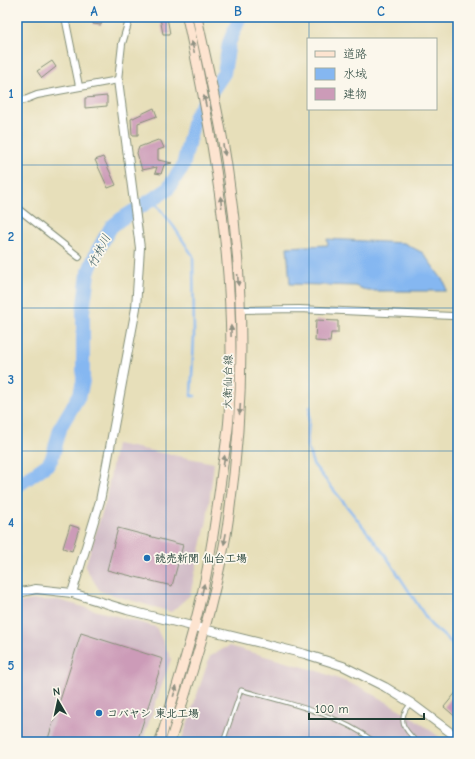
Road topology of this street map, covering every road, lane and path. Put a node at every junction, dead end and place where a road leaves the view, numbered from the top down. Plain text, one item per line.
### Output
1 (65, 17) edge
2 (130, 17) edge
3 (187, 17) edge
4 (197, 17) edge
5 (118, 80) junction
6 (79, 86) junction
7 (17, 103) edge
8 (17, 208) edge
9 (79, 257) dead end
10 (240, 310) junction
11 (452, 316) dead end
12 (17, 593) edge
13 (72, 593) junction
14 (194, 627) junction
15 (204, 630) junction
16 (411, 703) junction
17 (458, 738) edge
18 (160, 742) edge
19 (170, 742) edge
20 (223, 742) edge
21 (375, 742) edge
22 (417, 742) edge

1 - 6 street
2 - 5 street
14 -> 3 main road, 大衡仙台線
4 -> 10 main road, 大衡仙台線
5 - 6 street
5 - 13 street
6 - 7 street
8 - 9 street
10 - 11 street
10 -> 15 main road, 大衡仙台線
12 - 13 street
13 - 14 street
14 - 15 street
18 -> 14 main road, 大衡仙台線
15 - 16 street
15 - 19 main road, 大衡仙台線
16 - 17 street
16 - 22 lane
20 - 21 lane

